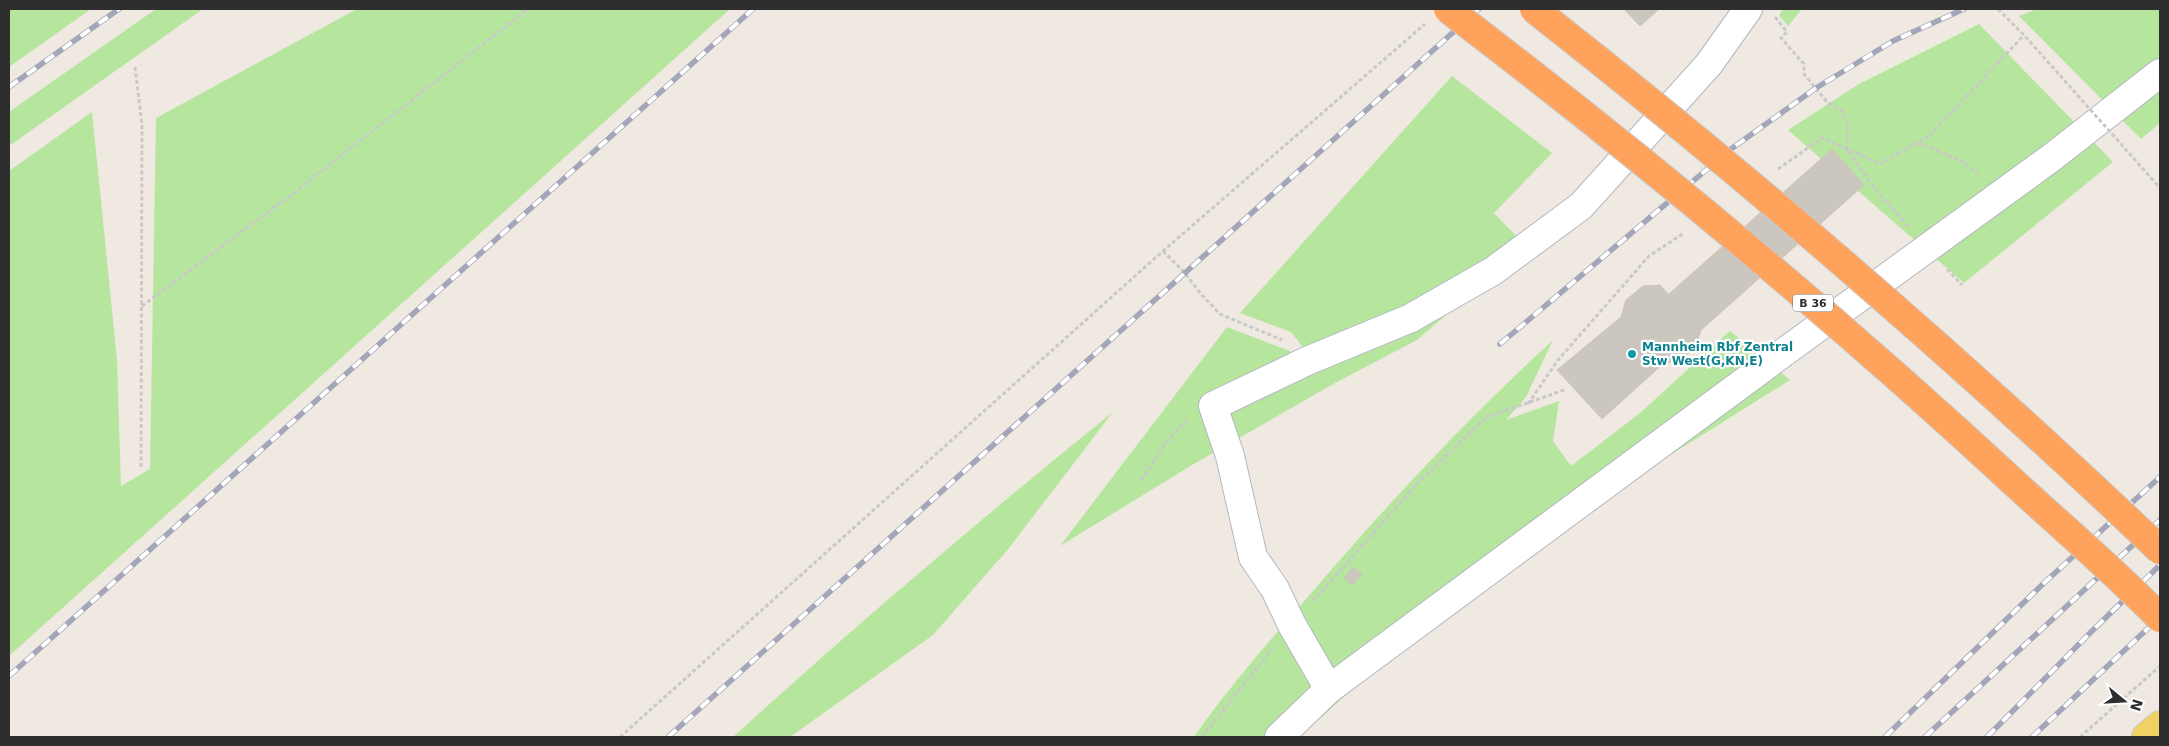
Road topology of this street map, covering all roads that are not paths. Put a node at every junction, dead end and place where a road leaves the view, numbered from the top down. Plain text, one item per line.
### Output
1 (1534, 9) edge
2 (1748, 9) edge
3 (1438, 15) edge
4 (2160, 72) edge
5 (2160, 550) edge
6 (2160, 618) edge
7 (1329, 689) junction
8 (2160, 725) edge
9 (1279, 737) edge
10 (2146, 737) edge

1 - 5 highway, bridge
2 - 7 lane
3 - 6 highway, B 36, bridge
4 - 7 lane
7 - 9 lane
8 - 10 main road

